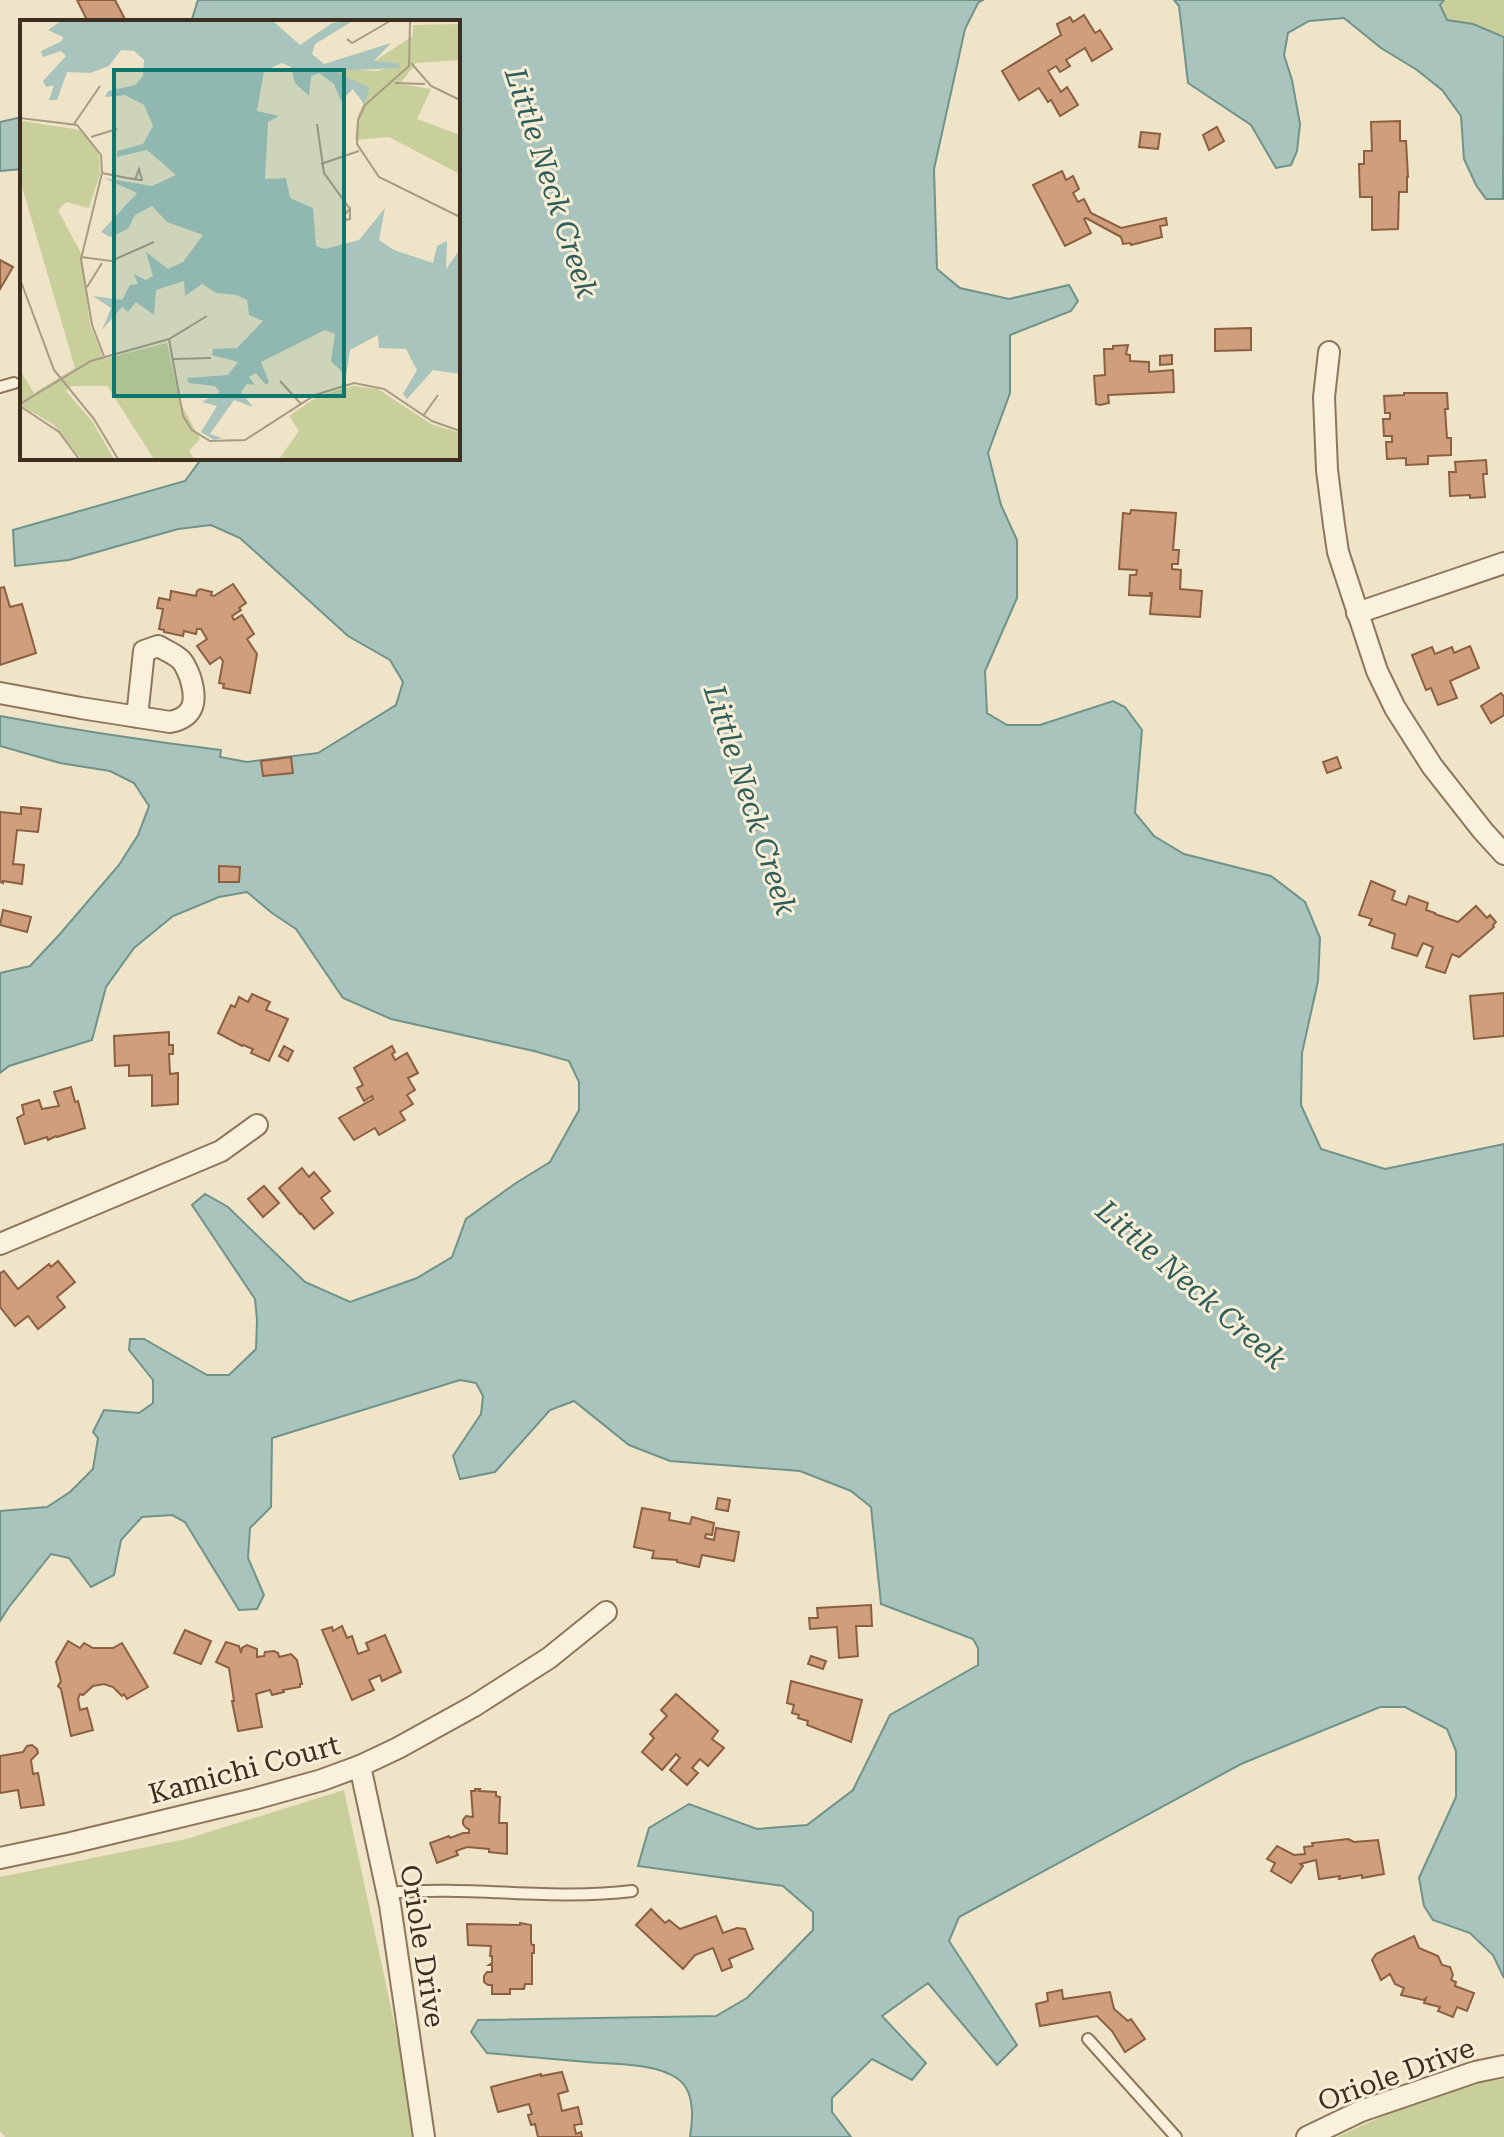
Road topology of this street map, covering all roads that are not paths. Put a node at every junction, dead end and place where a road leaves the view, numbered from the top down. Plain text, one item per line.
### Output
1 (1329, 352) dead end
2 (14, 383) dead end
3 (0, 387) edge
4 (1504, 563) edge
5 (1357, 613) junction
6 (0, 693) edge
7 (137, 717) dead end
8 (1504, 854) edge
9 (257, 1125) dead end
10 (0, 1244) edge
11 (606, 1612) dead end
12 (360, 1766) junction
13 (0, 1858) edge
14 (632, 1891) dead end
15 (388, 1893) junction
16 (1088, 2039) dead end
17 (1504, 2066) edge
18 (424, 2137) edge
19 (1176, 2137) edge
20 (1307, 2137) edge

1 - 5 street
2 - 3 lane
4 - 5 street
5 - 8 street
6 - 7 street
9 - 10 street
11 - 12 street, Kamichi Court
12 - 13 street, Kamichi Court
12 - 15 street, Oriole Drive
14 - 15 lane
15 - 18 street, Oriole Drive
16 - 19 lane
17 - 20 street, Oriole Drive

